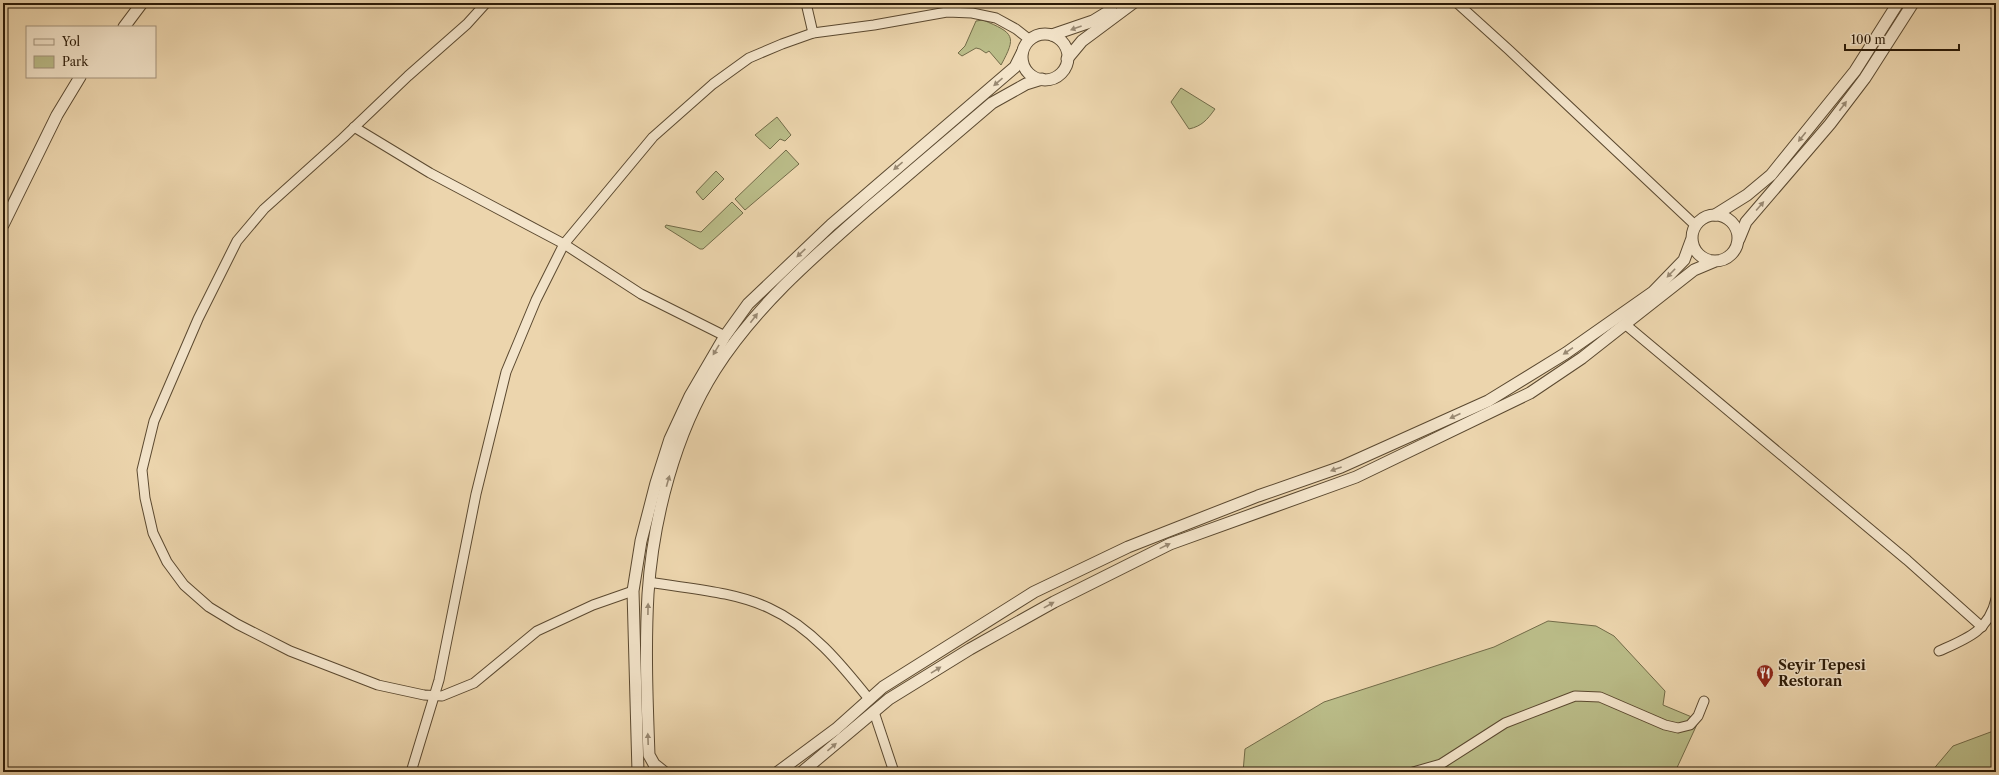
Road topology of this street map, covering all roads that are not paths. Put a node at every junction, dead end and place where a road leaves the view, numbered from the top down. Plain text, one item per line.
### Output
1 (142, 3) edge
2 (486, 3) edge
3 (806, 3) edge
4 (1122, 3) edge
5 (1133, 3) edge
6 (1457, 3) edge
7 (1898, 3) edge
8 (1913, 3) edge
9 (125, 26) edge
10 (813, 32) junction
11 (1052, 35) junction
12 (1030, 40) junction
13 (1022, 53) junction
14 (1067, 59) junction
15 (79, 78) edge
16 (1042, 79) junction
17 (354, 127) junction
18 (1715, 215) junction
19 (3, 225) edge
20 (1695, 225) junction
21 (1739, 239) junction
22 (1692, 241) junction
23 (564, 244) junction
24 (1713, 262) junction
25 (1626, 325) junction
26 (725, 336) junction
27 (649, 582) junction
28 (633, 591) junction
29 (1996, 599) edge
30 (1982, 627) junction
31 (1939, 650) dead end
32 (435, 696) junction
33 (869, 699) junction
34 (1704, 701) dead end
35 (874, 712) junction
36 (411, 772) edge
37 (638, 772) edge
38 (664, 772) edge
39 (778, 772) edge
40 (802, 772) edge
41 (894, 772) edge
42 (1413, 772) edge

1 - 9 street
2 - 17 street
3 - 10 street
4 -> 11 street
5 - 14 street
6 - 20 street
7 -> 18 street
21 -> 8 street
10 - 12 street
10 - 23 street
11 - 12 street
11 - 14 street
12 - 13 street
13 - 16 street
13 -> 26 street
14 - 16 street
15 - 19 street
27 -> 16 street
17 - 23 street
17 - 32 street
18 - 20 street
18 - 21 street
20 - 22 street
21 - 24 street
22 - 24 street
22 -> 33 street
23 - 26 street
23 - 32 street
24 - 25 street
25 - 30 street
35 -> 25 street
26 -> 28 street
27 - 33 street
38 -> 27 street
28 - 32 street
28 - 37 street
29 - 30 street
30 - 31 street
32 - 36 street
33 - 39 street
34 - 42 street
40 -> 35 street
35 - 41 street

